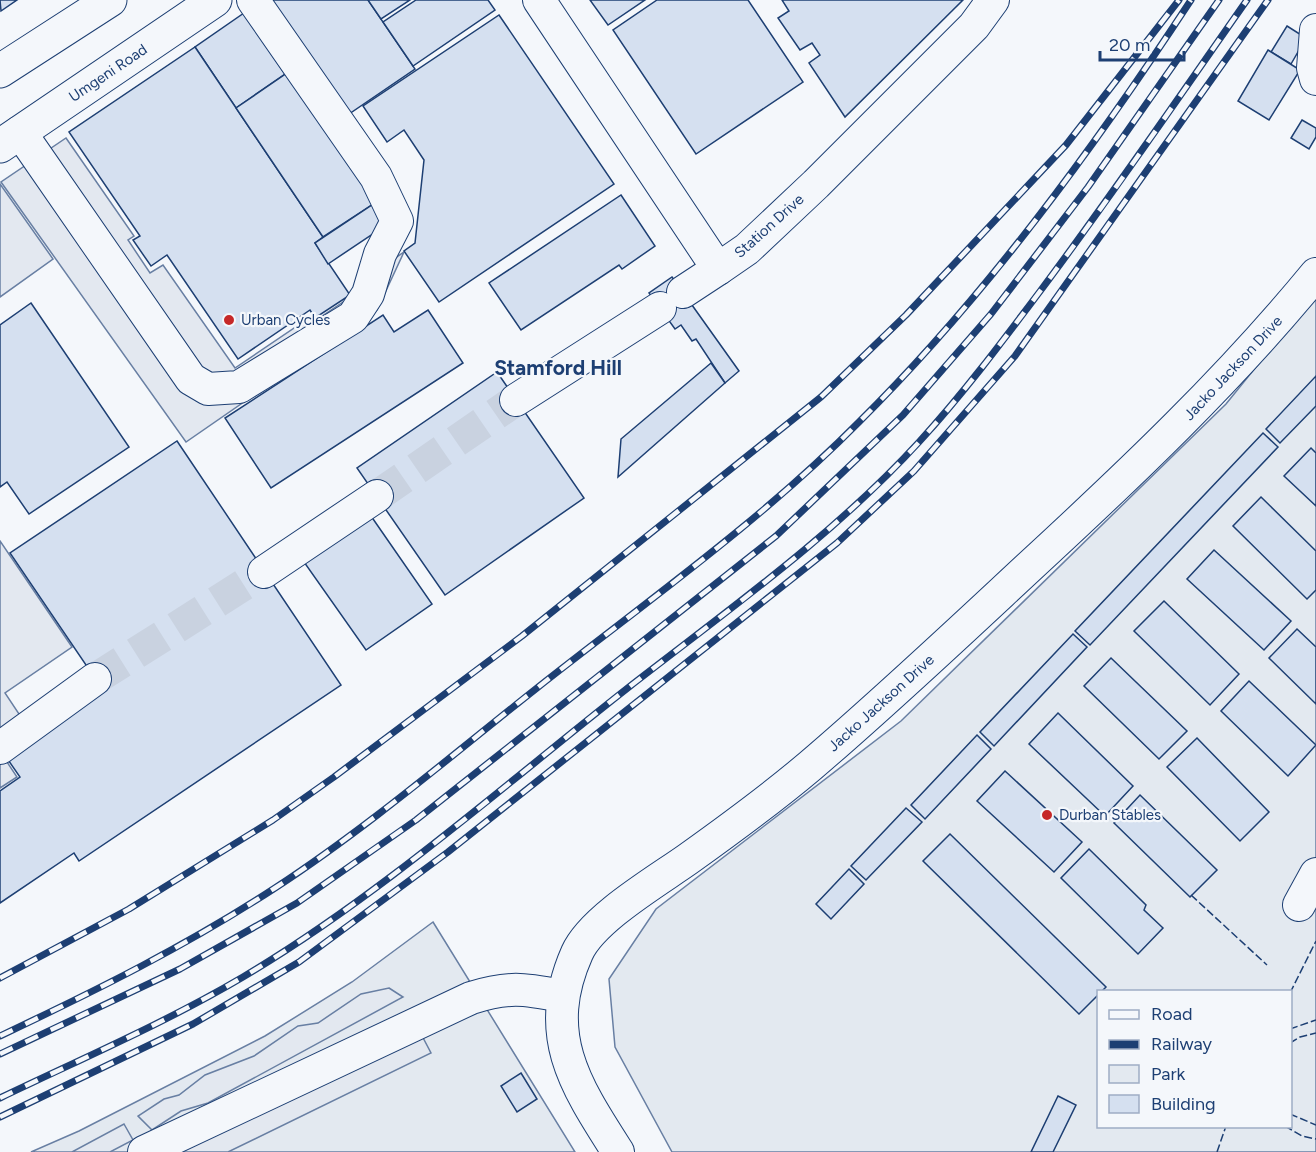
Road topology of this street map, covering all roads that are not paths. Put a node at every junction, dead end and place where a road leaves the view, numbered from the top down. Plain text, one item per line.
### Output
1 (110, 0) edge
2 (215, 0) edge
3 (253, 0) edge
4 (539, 0) edge
5 (993, 0) edge
6 (1316, 30) edge
7 (0, 71) edge
8 (1316, 79) edge
9 (10, 139) edge
10 (718, 269) junction
11 (1316, 274) edge
12 (516, 400) tunnel mouth
13 (377, 496) tunnel mouth
14 (264, 572) tunnel mouth
15 (95, 679) tunnel mouth
16 (0, 748) edge
17 (1316, 874) edge
18 (1299, 905) dead end
19 (562, 996) junction
20 (144, 1152) edge
21 (618, 1152) edge

1 - 7 main road
2 - 9 main road, Umgeni Road
3 - 9 street
4 - 10 street, Station Drive
5 - 10 street, Station Drive
6 - 8 street
10 - 12 street
11 - 19 street, Jacko Jackson Drive
13 - 14 street
15 - 16 street
17 - 18 street
19 - 20 street
19 - 21 street, Jacko Jackson Drive

